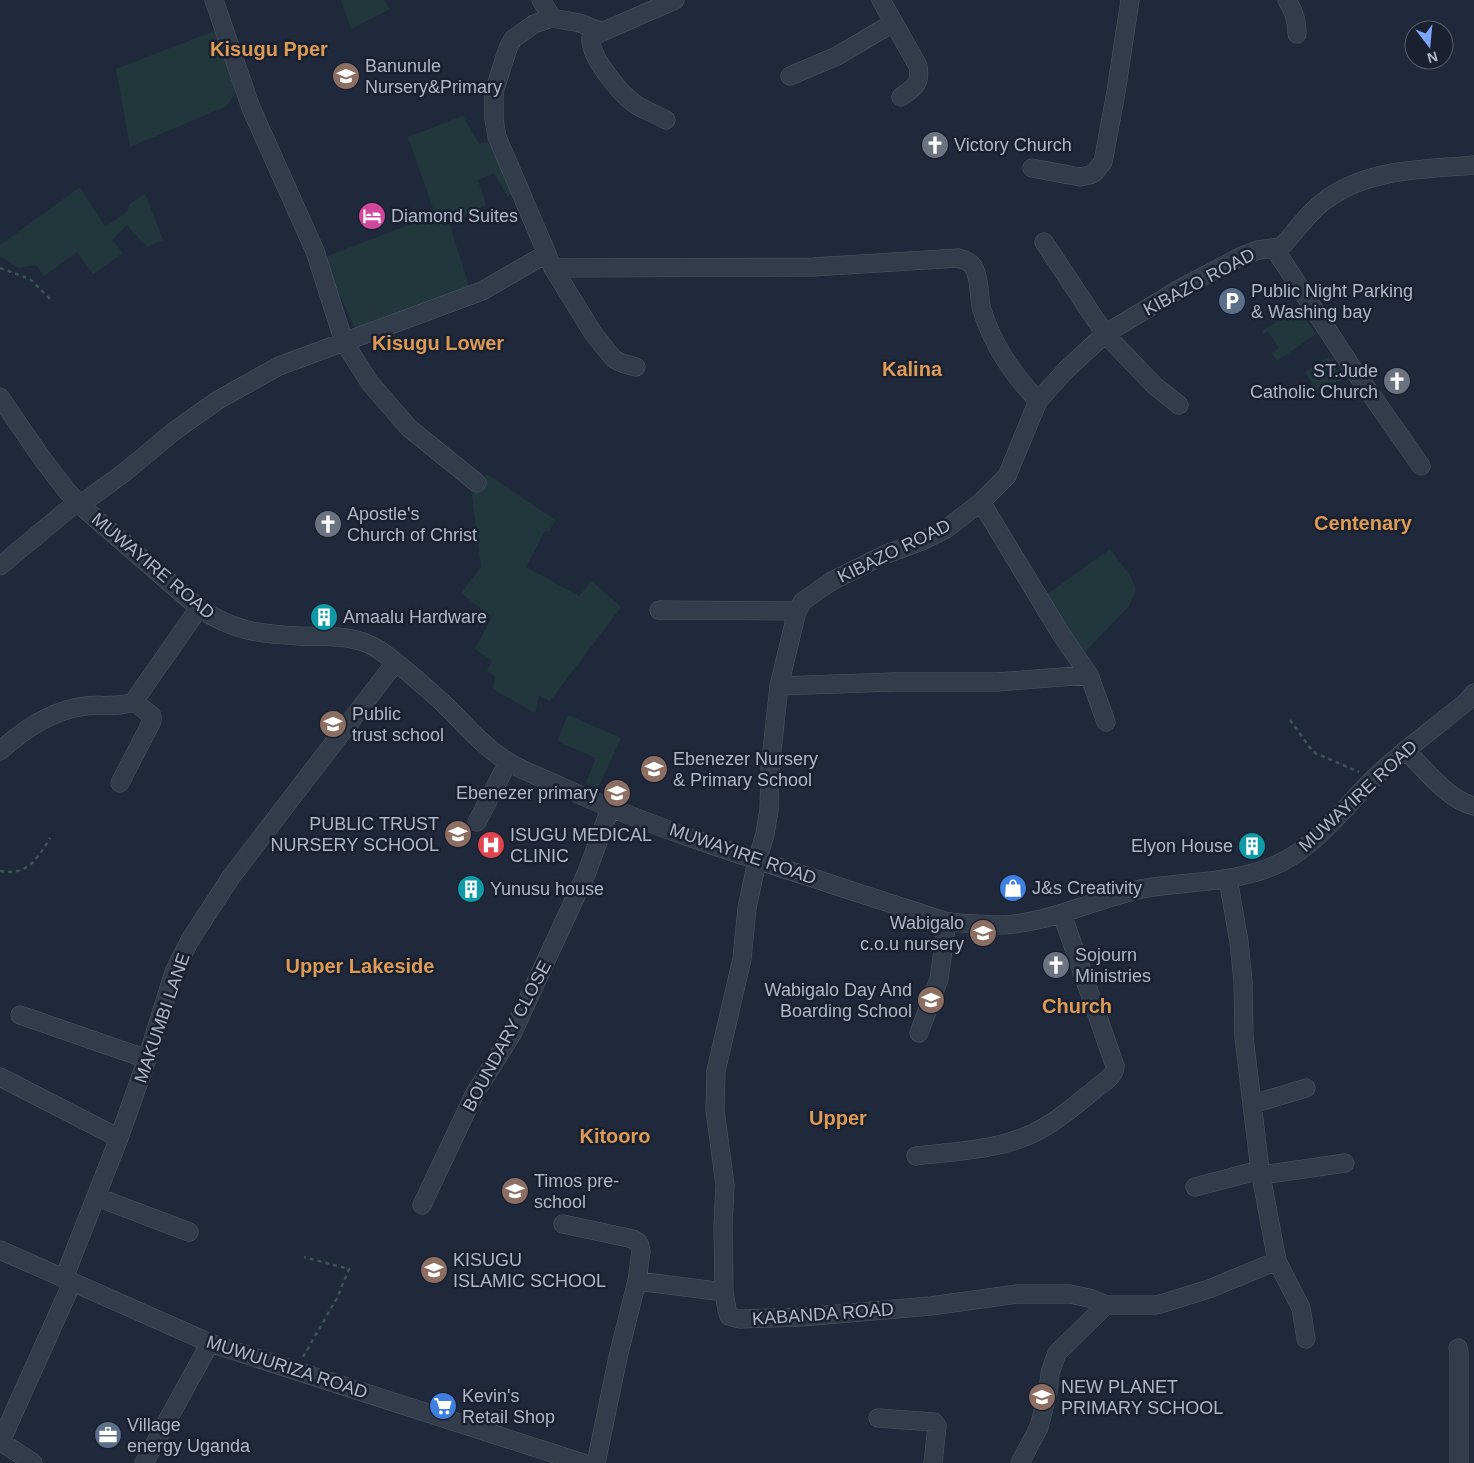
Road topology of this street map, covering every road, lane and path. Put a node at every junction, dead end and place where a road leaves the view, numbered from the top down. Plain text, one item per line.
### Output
1 (214, 0) edge
2 (541, 0) edge
3 (675, 0) edge
4 (881, 0) edge
5 (1130, 0) edge
6 (1287, 0) edge
7 (552, 18) junction
8 (893, 23) junction
9 (602, 32) junction
10 (1297, 34) dead end
11 (790, 76) dead end
12 (902, 97) dead end
13 (666, 120) dead end
14 (1474, 165) edge
15 (1032, 168) dead end
16 (1044, 242) dead end
17 (1274, 248) junction
18 (550, 261) junction
19 (0, 268) edge
20 (51, 300) dead end
21 (1104, 334) junction
22 (344, 342) junction
23 (636, 367) dead end
24 (0, 396) edge
25 (1038, 401) junction
26 (1179, 405) dead end
27 (1421, 466) dead end
28 (477, 483) dead end
29 (981, 502) junction
30 (79, 504) junction
31 (0, 566) edge
32 (199, 608) junction
33 (660, 610) dead end
34 (797, 610) junction
35 (395, 663) junction
36 (1089, 675) junction
37 (779, 686) junction
38 (1474, 693) edge
39 (134, 701) junction
40 (1290, 720) dead end
41 (1106, 722) dead end
42 (1405, 750) junction
43 (0, 751) edge
44 (508, 762) junction
45 (1374, 779) junction
46 (120, 783) dead end
47 (1474, 806) edge
48 (610, 808) junction
49 (478, 822) dead end
50 (50, 838) dead end
51 (757, 860) junction
52 (0, 871) edge
53 (1228, 879) junction
54 (1062, 914) junction
55 (947, 922) junction
56 (20, 1015) dead end
57 (919, 1033) dead end
58 (147, 1060) junction
59 (0, 1078) edge
60 (1306, 1088) dead end
61 (1253, 1104) junction
62 (119, 1138) junction
63 (916, 1156) dead end
64 (1345, 1163) dead end
65 (1261, 1172) junction
66 (1195, 1186) dead end
67 (97, 1197) junction
68 (422, 1206) dead end
69 (563, 1224) dead end
70 (189, 1232) dead end
71 (0, 1250) edge
72 (304, 1257) dead end
73 (1277, 1261) junction
74 (68, 1280) junction
75 (638, 1281) junction
76 (724, 1292) junction
77 (1106, 1305) junction
78 (1306, 1338) dead end
79 (210, 1343) junction
80 (1458, 1348) dead end
81 (302, 1358) dead end
82 (878, 1418) dead end
83 (0, 1441) edge
84 (34, 1463) edge
85 (144, 1463) edge
86 (582, 1463) edge
87 (596, 1463) edge
88 (933, 1463) edge
89 (1020, 1463) edge
90 (1459, 1463) edge

1 - 22 street
2 - 7 street
3 - 9 street
4 - 8 street
5 - 15 street
6 - 10 street
7 - 9 street
7 - 18 street
8 - 11 street
8 - 12 street
9 - 13 street
14 - 17 street, KIBAZO ROAD
16 - 21 street
17 - 21 street, KIBAZO ROAD
17 - 27 street
18 - 22 street
18 - 23 street
18 - 25 street
19 - 20 path
21 - 25 street, KIBAZO ROAD
21 - 26 street
22 - 28 street
22 - 30 street
24 - 30 street, MUWAYIRE ROAD
25 - 29 street, KIBAZO ROAD
29 - 34 street, KIBAZO ROAD
29 - 36 street
30 - 31 street
30 - 32 street, MUWAYIRE ROAD
32 - 35 street, MUWAYIRE ROAD
32 - 39 street
33 - 34 street
34 - 37 street
35 - 44 street, MUWAYIRE ROAD
35 - 58 street, MAKUMBI LANE
36 - 37 street
36 - 41 street
37 - 51 street
38 - 42 street, MUWAYIRE ROAD
39 - 43 street
39 - 46 street
40 - 45 path
42 - 45 street, MUWAYIRE ROAD
42 - 47 street
44 - 48 street, MUWAYIRE ROAD
44 - 49 street
45 - 53 street, MUWAYIRE ROAD
48 - 51 street, MUWAYIRE ROAD
48 - 68 street, BOUNDARY CLOSE
50 - 52 path
51 - 55 street, MUWAYIRE ROAD
51 - 76 street, KABANDA ROAD
53 - 54 street, MUWAYIRE ROAD
53 - 61 street
54 - 55 street, MUWAYIRE ROAD
54 - 63 street
55 - 57 street
56 - 58 street
58 - 62 street, MAKUMBI LANE
59 - 62 street
60 - 61 street
61 - 65 street
62 - 67 street, MAKUMBI LANE
64 - 65 street
65 - 66 street
65 - 73 street
67 - 70 street
67 - 74 street, MAKUMBI LANE
69 - 75 street
71 - 74 street, MUWUURIZA ROAD
72 - 81 path
73 - 77 street, KABANDA ROAD
73 - 78 street
74 - 79 street, MUWUURIZA ROAD
74 - 83 street, MAKUMBI LANE
75 - 76 street
75 - 87 street
76 - 77 street, KABANDA ROAD
77 - 89 street
79 - 85 street
79 - 86 street, MUWUURIZA ROAD
80 - 90 street
82 - 88 street
83 - 84 street

